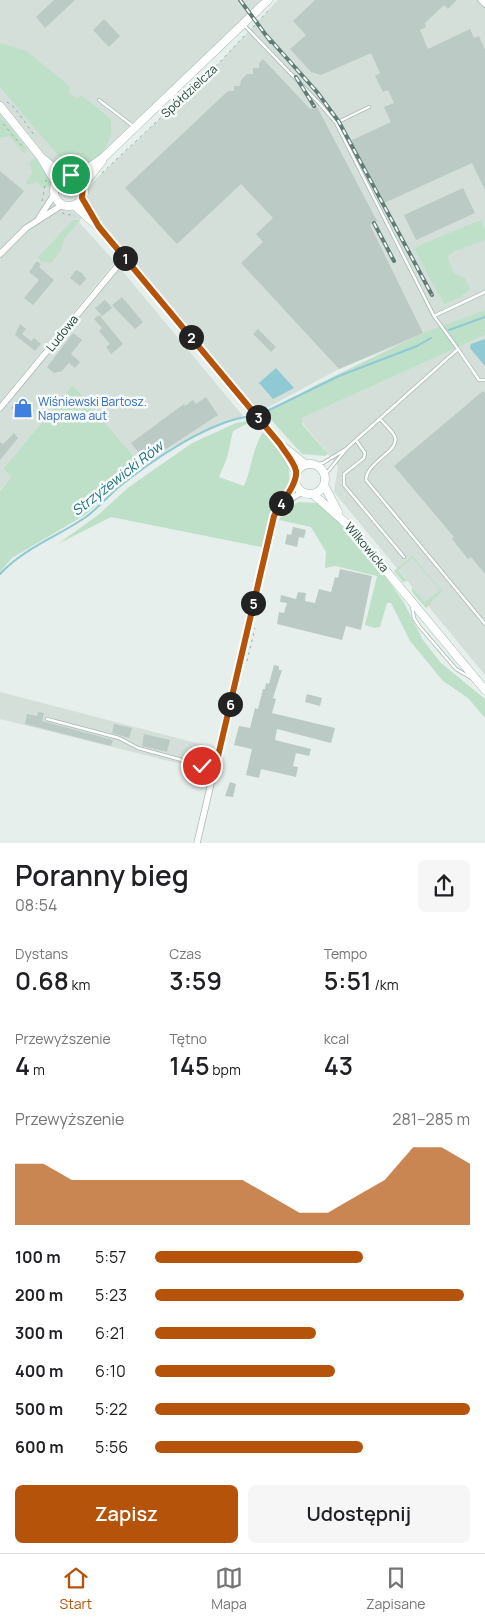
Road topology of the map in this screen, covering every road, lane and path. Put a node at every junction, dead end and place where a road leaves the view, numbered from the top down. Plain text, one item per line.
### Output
1 (481, 0) edge
2 (270, 3) edge
3 (485, 4) edge
4 (247, 28) junction
5 (0, 97) edge
6 (99, 100) dead end
7 (0, 106) edge
8 (369, 107) dead end
9 (336, 123) junction
10 (3, 124) dead end
11 (136, 128) junction
12 (36, 141) dead end
13 (25, 150) dead end
14 (40, 156) junction
15 (104, 157) junction
16 (66, 167) dead end
17 (77, 174) junction
18 (47, 175) dead end
19 (64, 176) junction
20 (96, 179) dead end
21 (56, 183) junction
22 (83, 185) junction
23 (54, 196) junction
24 (82, 198) junction
25 (42, 202) dead end
26 (62, 205) junction
27 (74, 205) junction
28 (54, 212) dead end
29 (78, 216) dead end
30 (39, 218) junction
31 (99, 227) junction
32 (0, 254) edge
33 (124, 258) junction
34 (485, 292) edge
35 (434, 316) junction
36 (458, 349) junction
37 (485, 380) edge
38 (0, 408) edge
39 (380, 419) junction
40 (356, 440) junction
41 (280, 444) junction
42 (347, 448) junction
43 (305, 464) junction
44 (316, 465) junction
45 (296, 472) junction
46 (325, 475) junction
47 (295, 483) junction
48 (324, 485) junction
49 (302, 492) junction
50 (314, 494) junction
51 (279, 506) junction
52 (340, 516) junction
53 (404, 557) dead end
54 (485, 624) edge
55 (485, 690) edge
56 (47, 719) dead end
57 (215, 769) junction
58 (197, 843) edge

1 - 3 street
2 - 4 main road, Spółdzielcza
2 - 4 path, Spółdzielcza
4 - 9 lane
4 - 11 main road, Spółdzielcza
4 - 20 path, Spółdzielcza
5 - 12 path
6 - 11 lane
7 - 14 main road
8 - 9 lane
9 - 35 lane
10 - 13 path
11 - 15 main road, Spółdzielcza
14 - 19 main road
14 - 21 main road
15 - 17 main road, Spółdzielcza
15 - 22 main road, Spółdzielcza
16 - 17 path
17 - 19 main road
17 - 22 main road
18 - 25 path
19 - 21 main road
21 - 23 main road
22 - 24 main road
23 - 26 main road
23 - 30 street
24 - 27 main road
24 - 31 main road
26 - 27 main road
26 - 30 street
27 - 31 main road
28 - 29 path
30 - 32 street
31 - 33 main road
33 - 38 street, Ludowa
33 - 41 main road
34 - 35 lane
35 - 36 lane
36 - 37 lane
36 - 39 lane
39 - 40 lane
39 - 54 lane
40 - 42 lane
40 - 53 lane
41 - 43 main road
41 - 45 main road
42 - 44 lane
42 - 46 lane
43 - 44 main road
43 - 45 main road
44 - 46 main road
45 - 47 main road
46 - 48 main road
47 - 49 main road
47 - 51 street
48 - 50 main road
48 - 52 main road, Wilkowicka
49 - 50 main road
49 - 51 street
50 - 52 main road, Wilkowicka
51 - 57 street
52 - 55 main road, Wilkowicka
56 - 57 lane
57 - 58 street

